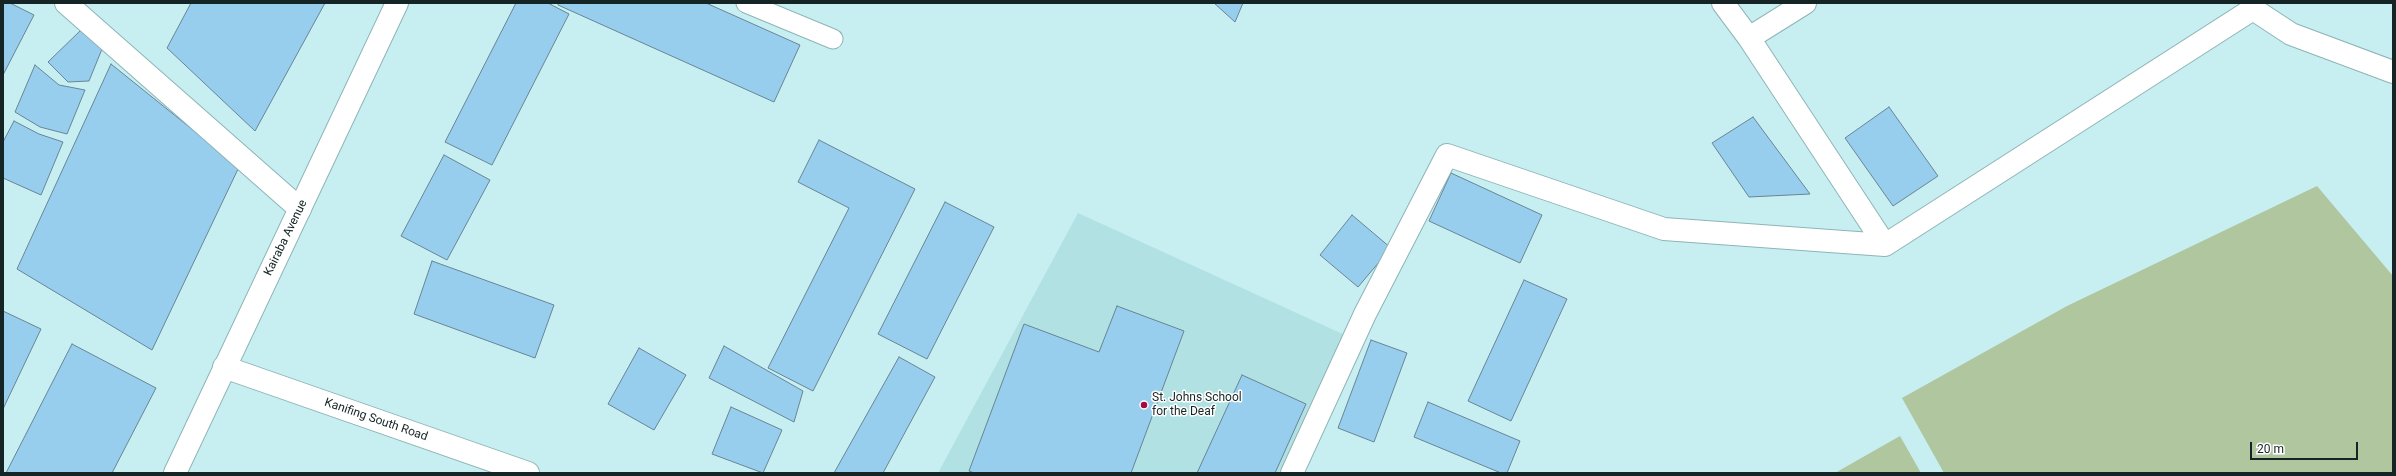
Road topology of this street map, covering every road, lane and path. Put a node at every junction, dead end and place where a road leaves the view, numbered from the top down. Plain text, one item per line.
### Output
1 (66, 3) edge
2 (396, 3) edge
3 (746, 3) edge
4 (1723, 3) edge
5 (1805, 3) edge
6 (2252, 6) edge
7 (1749, 38) junction
8 (833, 39) dead end
9 (2393, 72) edge
10 (300, 209) junction
11 (1885, 245) junction
12 (224, 367) junction
13 (175, 473) edge
14 (528, 473) edge
15 (1292, 473) edge

1 - 10 street
2 - 10 street, Kairaba Avenue
3 - 8 lane
4 - 7 street
5 - 7 street
6 - 9 street
6 - 11 street
7 - 11 street
10 - 12 street, Kairaba Avenue
11 - 15 street
12 - 13 street, Kairaba Avenue
12 - 14 street, Kanifing South Road

